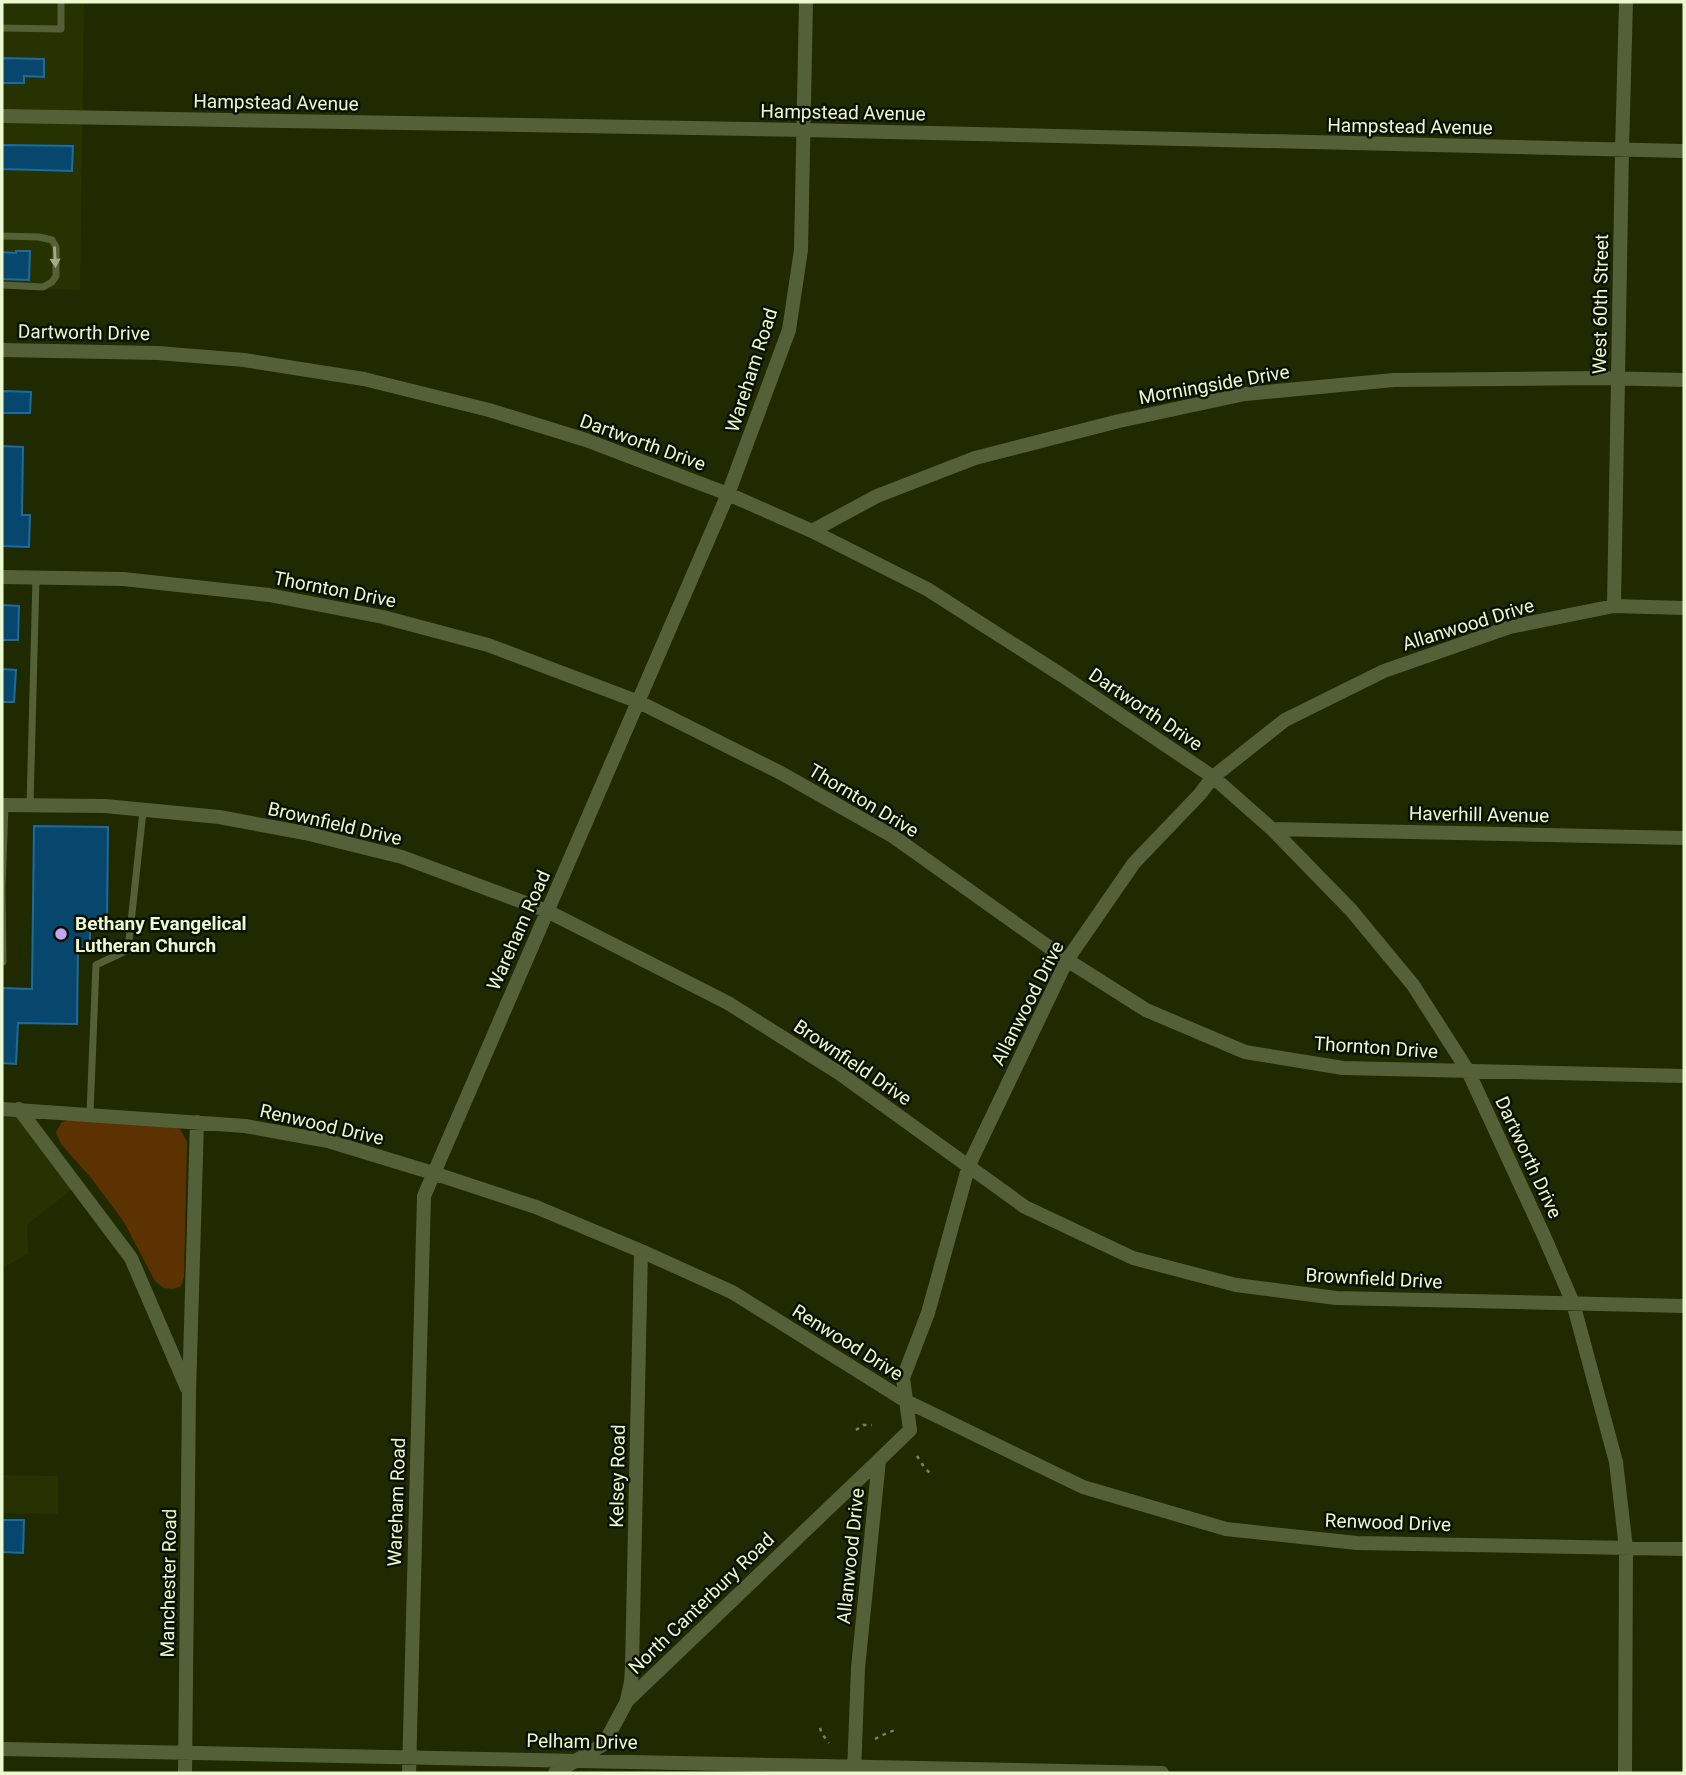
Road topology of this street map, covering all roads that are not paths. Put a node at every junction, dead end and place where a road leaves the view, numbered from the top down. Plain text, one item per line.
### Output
1 (61, 2) edge
2 (806, 2) edge
3 (1626, 2) edge
4 (2, 28) edge
5 (2, 116) edge
6 (804, 130) junction
7 (1622, 150) junction
8 (1684, 151) edge
9 (2, 236) edge
10 (2, 285) edge
11 (2, 350) edge
12 (1618, 378) junction
13 (1684, 380) edge
14 (729, 494) junction
15 (812, 531) junction
16 (2, 577) edge
17 (36, 577) junction
18 (1614, 606) junction
19 (1684, 608) edge
20 (639, 702) junction
21 (1213, 777) junction
22 (4, 805) edge
23 (30, 805) junction
24 (143, 811) junction
25 (1272, 828) junction
26 (1684, 838) edge
27 (547, 911) junction
28 (1067, 960) junction
29 (3, 962) edge
30 (1468, 1071) junction
31 (1684, 1076) edge
32 (2, 1109) edge
33 (19, 1109) junction
34 (90, 1114) junction
35 (197, 1122) junction
36 (969, 1165) junction
37 (433, 1173) junction
38 (641, 1251) junction
39 (1573, 1303) junction
40 (1684, 1306) edge
41 (189, 1393) junction
42 (906, 1401) junction
43 (879, 1460) junction
44 (1626, 1548) junction
45 (1684, 1549) edge
46 (627, 1701) junction
47 (2, 1749) edge
48 (185, 1752) junction
49 (409, 1758) junction
50 (576, 1760) junction
51 (854, 1770) edge
52 (185, 1773) edge
53 (409, 1773) edge
54 (555, 1773) edge
55 (1162, 1773) edge
56 (1625, 1773) edge

1 - 4 lane
2 - 6 street, Wareham Road
3 - 7 street, West 60th Street
5 - 6 street, Hampstead Avenue
6 - 7 street, Hampstead Avenue
6 - 14 street, Wareham Road
7 - 8 street, Hampstead Avenue
7 - 12 street, West 60th Street
9 -> 10 lane
11 - 14 street, Dartworth Drive
12 - 13 street, Morningside Drive
12 - 15 street, Morningside Drive
12 - 18 street, West 60th Street
14 - 15 street, Dartworth Drive
14 - 20 street, Wareham Road
15 - 21 street, Dartworth Drive
16 - 17 street, Thornton Drive
17 - 20 street, Thornton Drive
17 - 23 lane
18 - 19 street, Allanwood Drive
18 - 21 street, Allanwood Drive
20 - 27 street, Wareham Road
20 - 28 street, Thornton Drive
21 - 25 street, Dartworth Drive
21 - 28 street, Allanwood Drive
22 - 23 street, Brownfield Drive
22 - 29 lane
23 - 24 street, Brownfield Drive
24 - 27 street, Brownfield Drive
24 - 34 lane
25 - 26 street, Haverhill Avenue
25 - 30 street, Dartworth Drive
27 - 36 street, Brownfield Drive
27 - 37 street, Wareham Road
28 - 30 street, Thornton Drive
28 - 36 street, Allanwood Drive
30 - 31 street, Thornton Drive
30 - 39 street, Dartworth Drive
32 - 33 street, Renwood Drive
33 - 34 street, Renwood Drive
33 - 41 street, Manchester Road
34 - 35 street, Renwood Drive
35 - 37 street, Renwood Drive
35 - 41 street, Manchester Road
36 - 39 street, Brownfield Drive
36 - 42 street, Allanwood Drive
37 - 38 street, Renwood Drive
37 - 49 street, Wareham Road
38 - 42 street, Renwood Drive
38 - 46 street, Kelsey Road
39 - 40 street, Brownfield Drive
39 - 44 street, Dartworth Drive
41 - 48 street, Manchester Road
42 - 43 street, Allanwood Drive
42 - 44 street, Renwood Drive
43 - 46 street, North Canterbury Road
43 - 51 street, Allanwood Drive
44 - 45 street, Renwood Drive
44 - 56 street, Dartworth Drive
46 - 50 street, North Canterbury Road
47 - 48 street, Pelham Drive
48 - 49 street, Pelham Drive
48 - 52 street, Manchester Road
49 - 50 street, Pelham Drive
49 - 53 street, Wareham Road
50 - 51 street, Pelham Drive
50 - 54 street, North Canterbury Road
51 - 55 street, Pelham Drive

